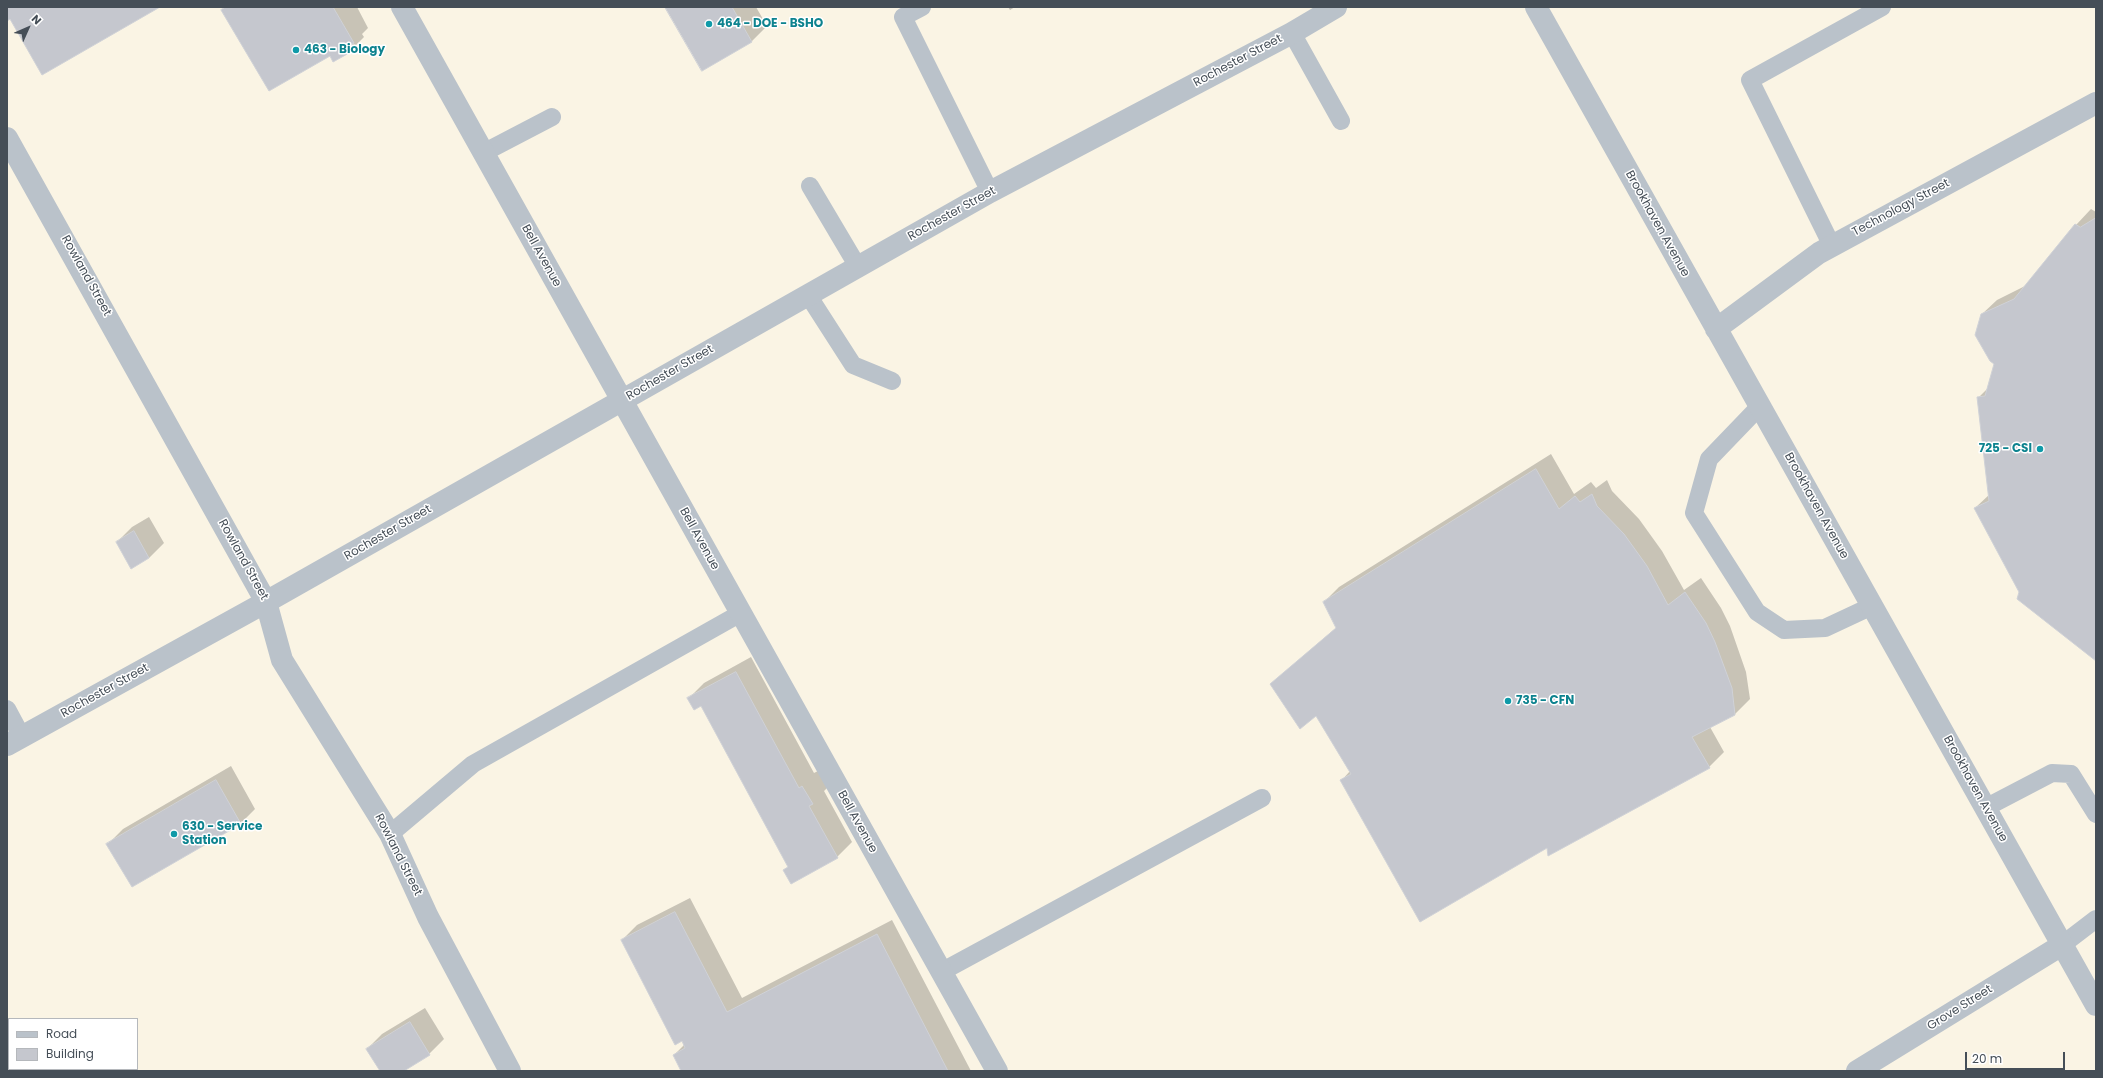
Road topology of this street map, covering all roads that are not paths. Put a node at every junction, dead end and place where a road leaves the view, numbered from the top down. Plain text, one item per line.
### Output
1 (402, 7) edge
2 (922, 7) edge
3 (1336, 7) edge
4 (1536, 7) edge
5 (1882, 7) edge
6 (1292, 33) junction
7 (2096, 103) edge
8 (552, 117) dead end
9 (1341, 121) dead end
10 (7, 138) edge
11 (483, 153) junction
12 (810, 186) dead end
13 (990, 192) junction
14 (1832, 246) junction
15 (858, 267) junction
16 (808, 295) junction
17 (1716, 329) junction
18 (892, 382) dead end
19 (622, 400) junction
20 (1760, 406) junction
21 (266, 602) junction
22 (1872, 606) junction
23 (741, 613) junction
24 (7, 709) edge
25 (14, 741) edge
26 (1262, 798) dead end
27 (1985, 808) junction
28 (2096, 814) edge
29 (390, 834) junction
30 (2096, 919) edge
31 (2062, 945) junction
32 (942, 972) junction
33 (2096, 1005) edge
34 (510, 1071) edge
35 (997, 1071) edge
36 (1857, 1071) edge

1 - 11 street, Bell Avenue
2 - 13 lane
3 - 6 street, Rochester Street
4 - 17 street, Brookhaven Avenue
5 - 14 lane
6 - 9 lane
6 - 13 street, Rochester Street
7 - 14 street, Technology Street
8 - 11 lane
10 - 21 street, Rowland Street
11 - 19 street, Bell Avenue
12 - 15 lane
13 - 15 street, Rochester Street
14 - 17 street, Technology Street
15 - 16 street, Rochester Street
16 - 18 lane
16 - 19 street, Rochester Street
17 - 20 street, Brookhaven Avenue
19 - 21 street, Rochester Street
19 - 23 street, Bell Avenue
20 - 22 street, Brookhaven Avenue
20 - 22 lane
21 - 25 street, Rochester Street
21 - 29 street, Rowland Street
22 - 27 street, Brookhaven Avenue
23 - 29 lane
23 - 32 street, Bell Avenue
24 - 25 lane
26 - 32 lane
27 - 28 lane
27 - 31 street, Brookhaven Avenue
29 - 34 street, Rowland Street
30 - 31 lane
31 - 33 street, Brookhaven Avenue
31 - 36 street, Grove Street
32 - 35 street, Bell Avenue

